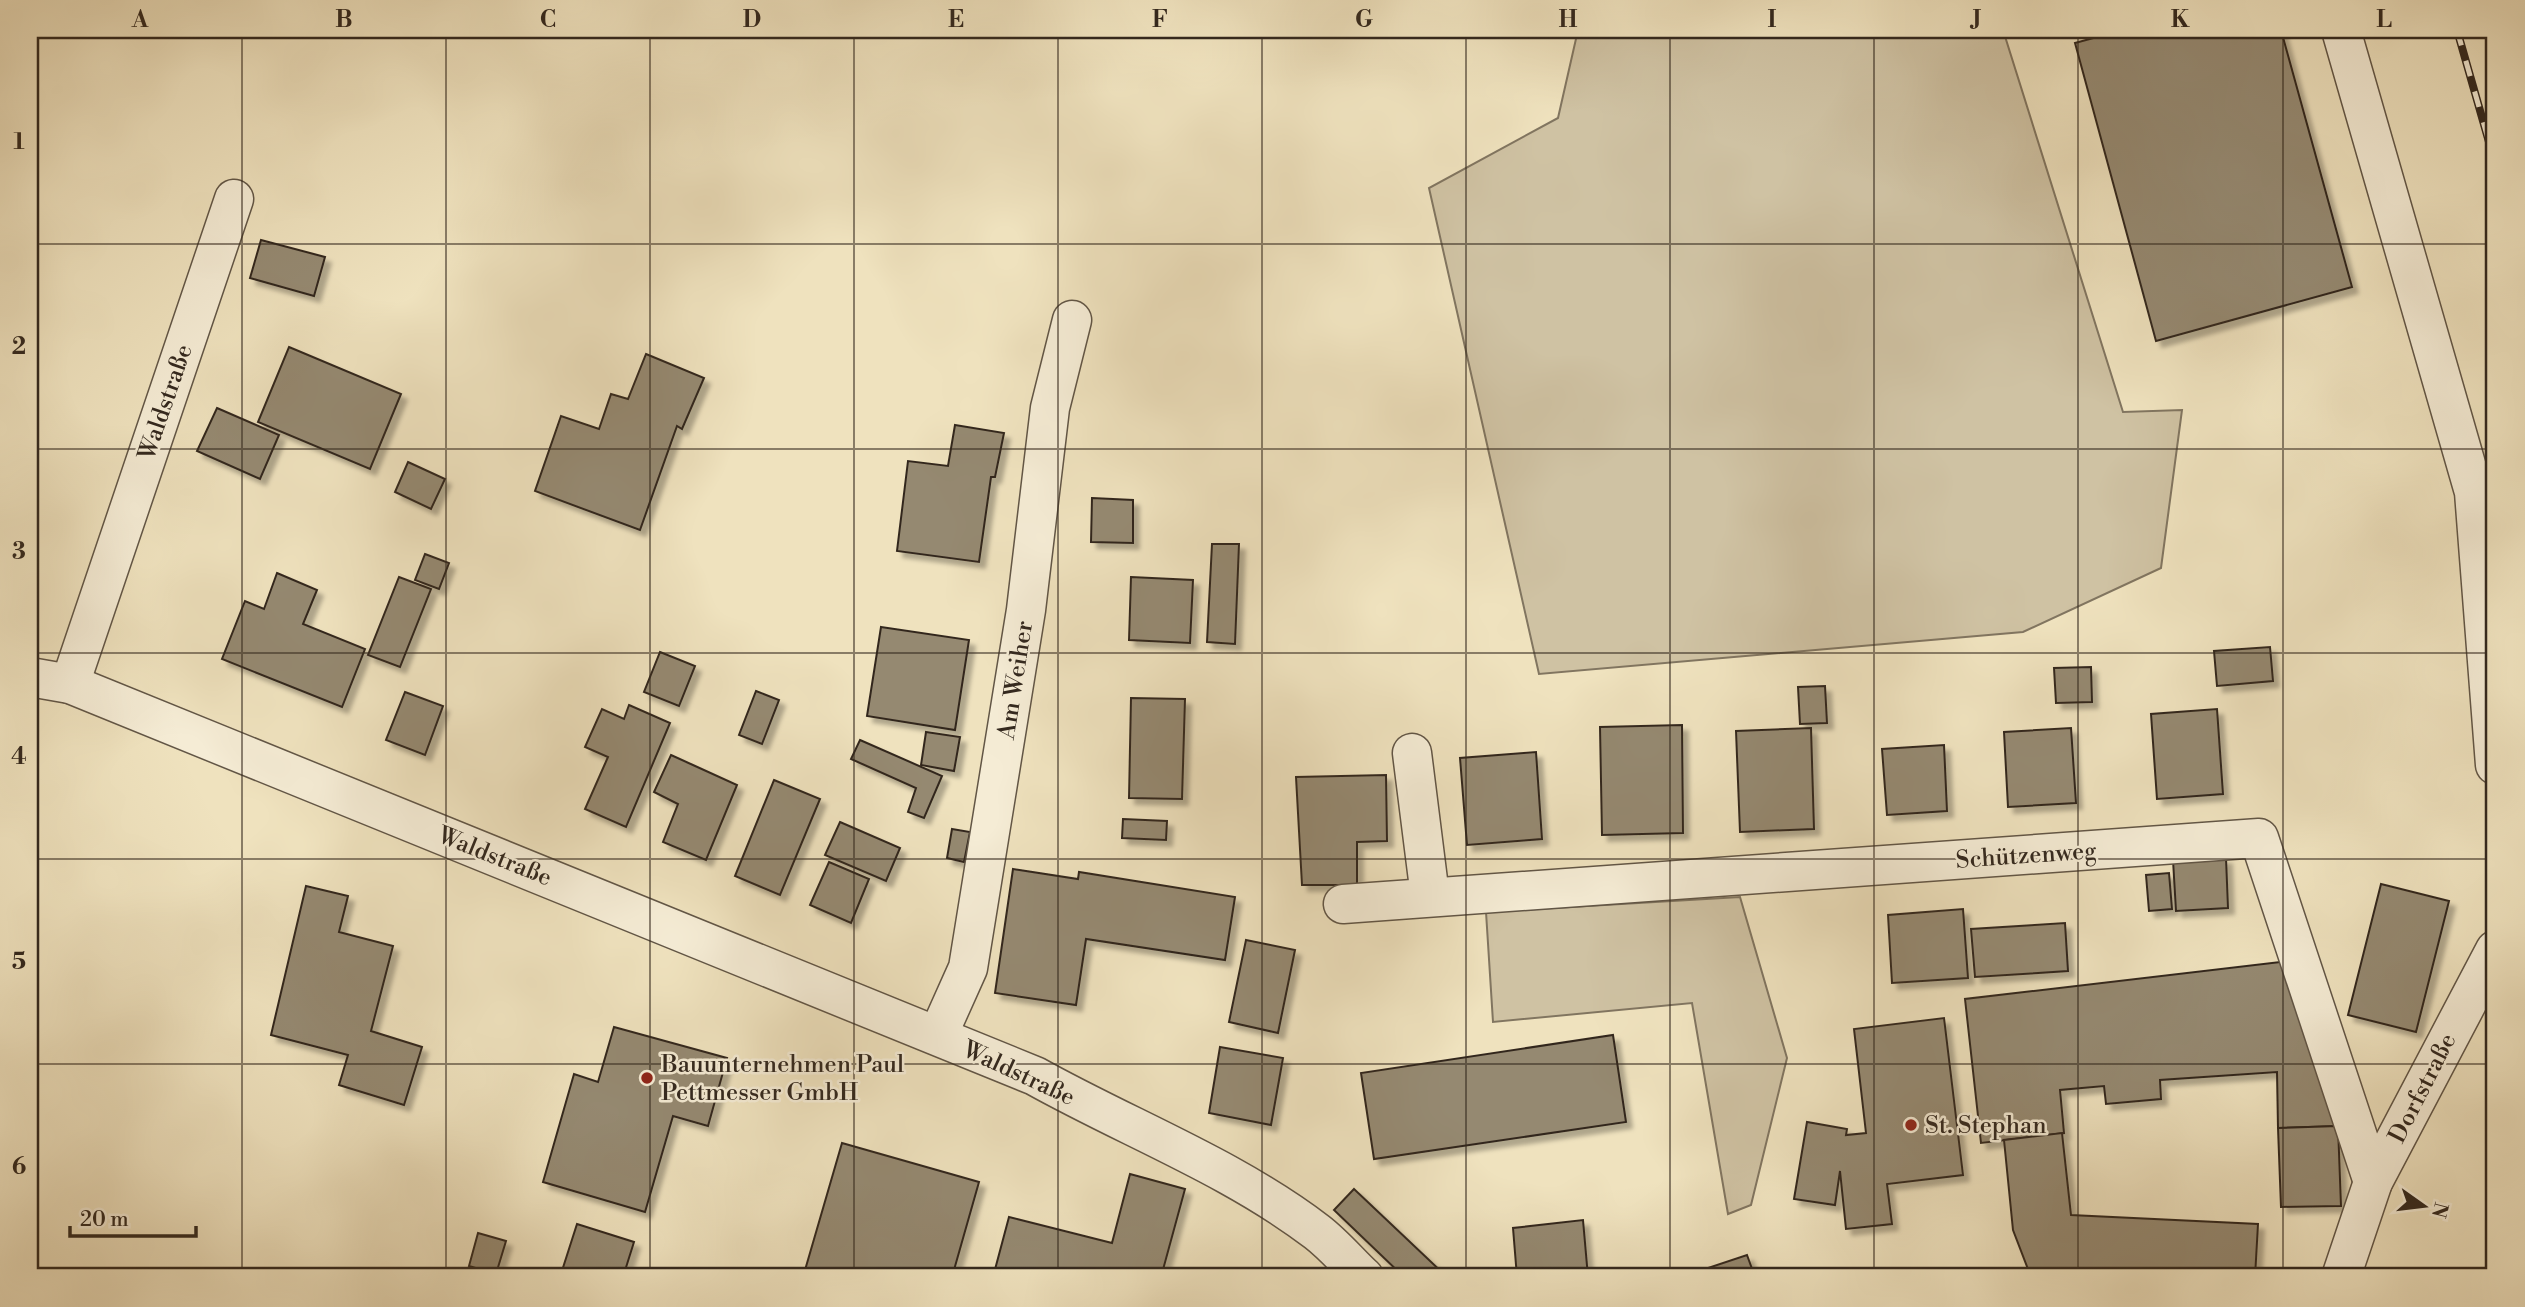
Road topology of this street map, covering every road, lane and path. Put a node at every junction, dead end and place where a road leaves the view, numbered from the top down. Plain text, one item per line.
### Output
1 (2341, 30) edge
2 (234, 199) dead end
3 (1072, 320) dead end
4 (30, 677) edge
5 (70, 684) junction
6 (1412, 753) dead end
7 (2495, 765) edge
8 (1430, 897) junction
9 (1343, 904) dead end
10 (2490, 971) edge
11 (938, 1035) junction
12 (2373, 1182) junction
13 (1364, 1277) edge
14 (2341, 1277) edge

1 - 7 street
2 - 5 street, Waldstraße
3 - 11 street, Am Weiher
4 - 5 street
5 - 11 street, Waldstraße
6 - 8 street
8 - 9 street, Schützenweg
8 - 12 street, Schützenweg
10 - 12 street, Dorfstraße
11 - 13 street, Waldstraße
12 - 14 street, Dorfstraße

